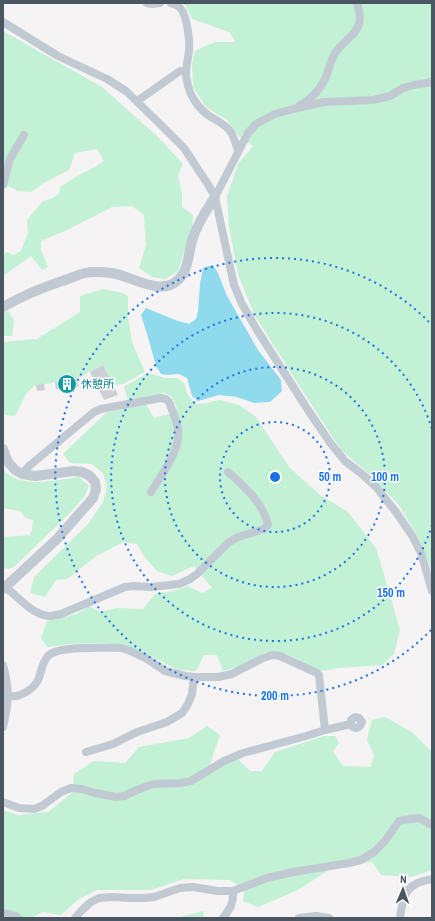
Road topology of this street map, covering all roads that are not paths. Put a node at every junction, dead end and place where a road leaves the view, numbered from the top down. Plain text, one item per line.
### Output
1 (147, 3) edge
2 (160, 3) edge
3 (171, 3) edge
4 (357, 3) edge
5 (3, 22) edge
6 (186, 71) junction
7 (432, 82) edge
8 (137, 102) junction
9 (293, 109) junction
10 (24, 135) dead end
11 (238, 151) junction
12 (3, 185) edge
13 (214, 197) junction
14 (4, 304) edge
15 (3, 449) edge
16 (228, 472) dead end
17 (22, 474) junction
18 (152, 492) dead end
19 (4, 587) edge
20 (432, 590) edge
21 (3, 665) edge
22 (194, 677) junction
23 (8, 696) junction
24 (351, 724) dead end
25 (3, 727) edge
26 (325, 730) junction
27 (86, 752) dead end
28 (3, 802) edge
29 (432, 825) edge
30 (432, 879) edge
31 (233, 891) junction
32 (3, 913) edge
33 (18, 918) edge
34 (75, 918) edge
35 (223, 918) edge
36 (299, 918) edge
37 (329, 918) edge
38 (400, 918) edge

1 - 2 street
3 - 6 street
4 - 9 street
5 - 8 street
6 - 8 street
6 - 11 street
7 - 9 street
8 - 13 street
9 - 11 street
10 - 12 street
11 - 13 street
13 - 14 street
13 - 20 street
15 - 17 street
16 - 19 street
17 - 18 street
17 - 19 street
21 - 23 street
22 - 23 street
22 - 26 street
22 - 27 street
23 - 25 street
24 - 26 street
26 - 28 street
29 - 31 street
30 - 38 street
31 - 34 street
31 - 35 street
32 - 33 street
36 - 37 street

